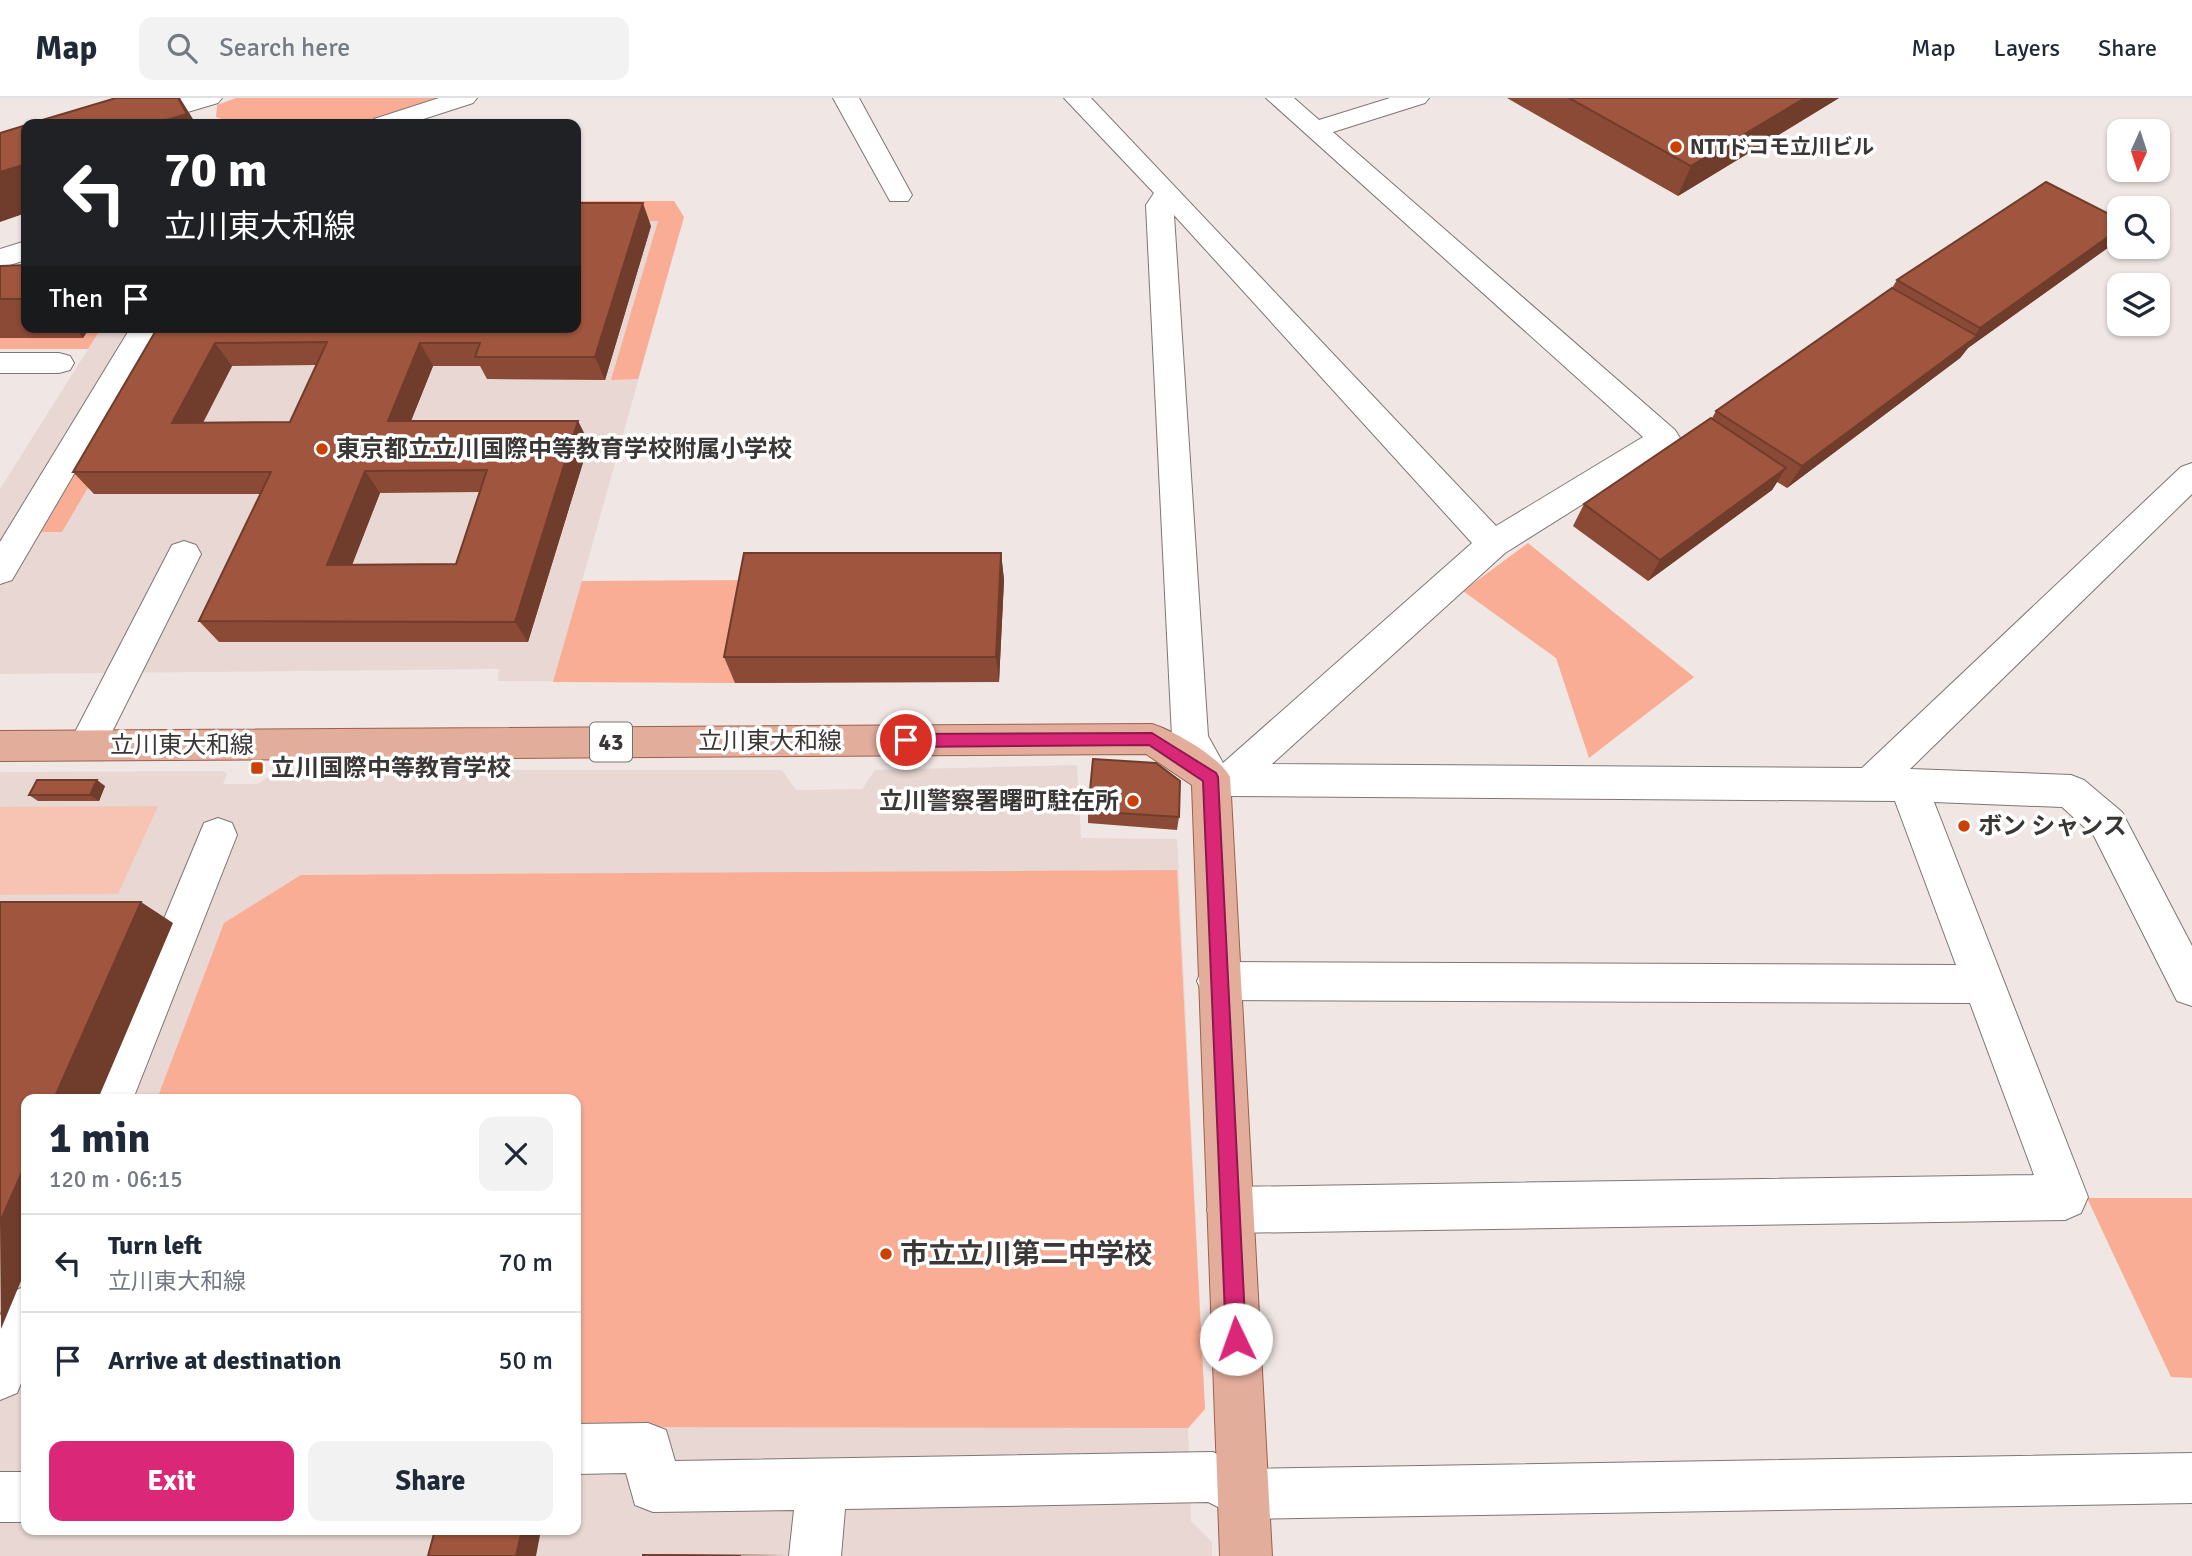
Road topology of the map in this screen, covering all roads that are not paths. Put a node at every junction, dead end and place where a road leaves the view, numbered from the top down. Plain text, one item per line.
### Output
1 (209, 98) edge
2 (464, 98) edge
3 (846, 98) edge
4 (1077, 98) edge
5 (1279, 98) edge
6 (1416, 98) edge
7 (137, 119) edge
8 (399, 119) edge
9 (1314, 130) junction
10 (1168, 192) junction
11 (899, 195) dead end
12 (21, 252) edge
13 (0, 259) edge
14 (142, 333) edge
15 (0, 363) edge
16 (59, 363) dead end
17 (2192, 475) edge
18 (1493, 544) junction
19 (184, 554) dead end
20 (0, 571) edge
21 (87, 745) junction
22 (0, 746) edge
23 (1220, 779) junction
24 (1889, 785) junction
25 (218, 835) dead end
26 (1218, 981) junction
27 (1982, 984) junction
28 (2192, 988) edge
29 (113, 1094) edge
30 (1230, 1210) junction
31 (21, 1323) edge
32 (0, 1376) edge
33 (581, 1449) edge
34 (2192, 1478) edge
35 (822, 1484) junction
36 (1242, 1494) junction
37 (0, 1497) edge
38 (21, 1497) edge
39 (815, 1556) edge
40 (1246, 1556) edge

1 - 7 street
2 - 8 street
3 - 11 street
4 - 10 street
5 - 9 street
6 - 9 street
9 - 18 street
10 - 18 street
10 - 23 street
12 - 13 street
14 - 20 street
15 - 16 street
17 - 24 street
18 - 23 street
19 - 21 street
21 - 22 main road, 立川東大和線 / 43
21 - 23 main road, 立川東大和線 / 43
23 - 24 street
23 - 26 main road
24 - 27 street
24 - 28 street
25 - 29 street
26 - 27 street
26 - 30 main road
27 - 30 street
30 - 36 main road
31 - 32 street
33 - 35 street
34 - 36 street
35 - 36 street
35 - 39 street
36 - 40 main road
37 - 38 street

